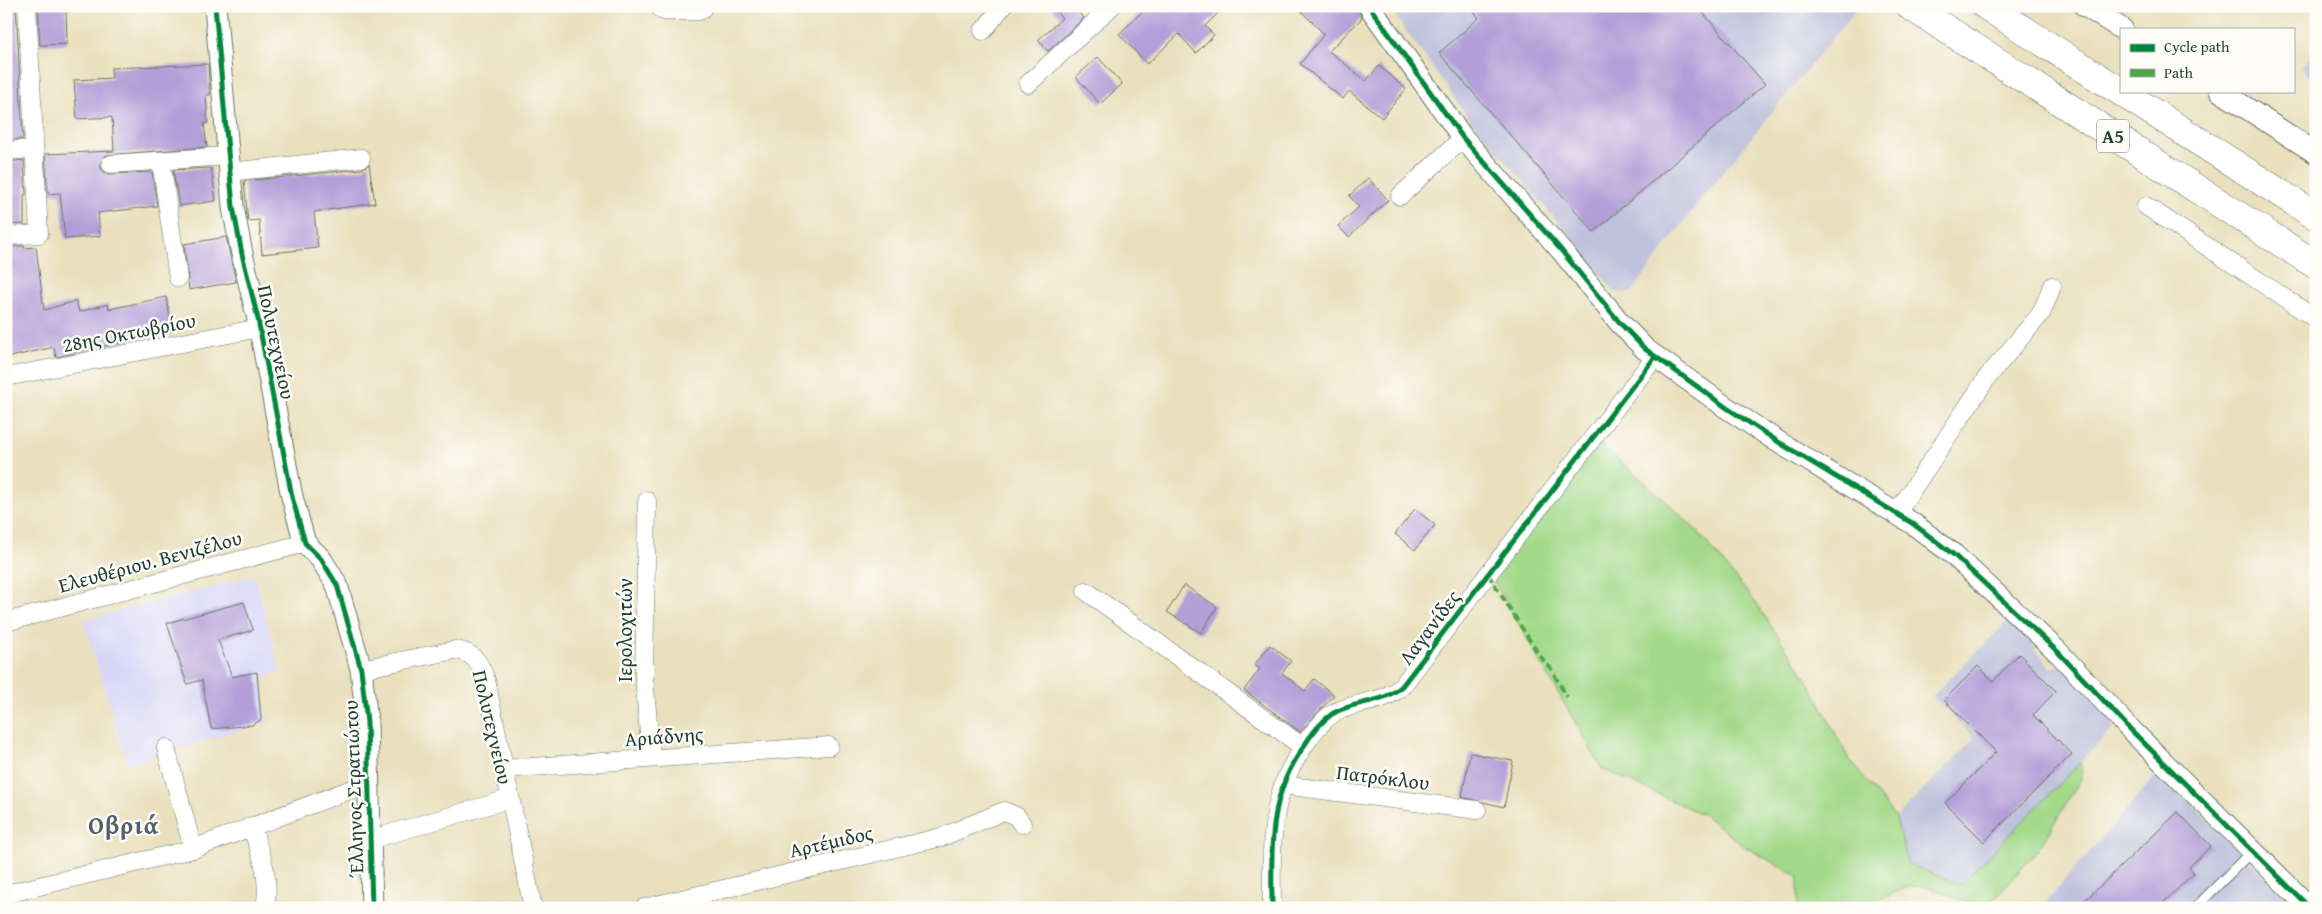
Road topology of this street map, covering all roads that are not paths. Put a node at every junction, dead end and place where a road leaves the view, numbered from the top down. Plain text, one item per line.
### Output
1 (27, 6) edge
2 (215, 6) edge
3 (665, 6) edge
4 (698, 6) edge
5 (1003, 6) edge
6 (1112, 6) edge
7 (1369, 6) edge
8 (1910, 6) edge
9 (1986, 6) edge
10 (2085, 6) edge
11 (2120, 28) edge
12 (983, 32) dead end
13 (1028, 84) dead end
14 (2120, 91) edge
15 (2121, 92) edge
16 (2222, 92) edge
17 (1464, 138) junction
18 (34, 149) junction
19 (6, 150) edge
20 (2316, 153) edge
21 (361, 158) dead end
22 (162, 160) junction
23 (111, 164) dead end
24 (228, 164) junction
25 (1400, 196) dead end
26 (2146, 206) dead end
27 (2316, 216) edge
28 (6, 236) edge
29 (2316, 264) edge
30 (178, 278) dead end
31 (2052, 286) dead end
32 (2316, 319) edge
33 (260, 328) junction
34 (1655, 357) junction
35 (6, 377) edge
36 (647, 500) dead end
37 (1896, 514) junction
38 (305, 543) junction
39 (1086, 592) dead end
40 (6, 622) edge
41 (362, 669) junction
42 (829, 746) dead end
43 (1303, 747) junction
44 (166, 748) dead end
45 (651, 758) junction
46 (503, 769) junction
47 (368, 783) junction
48 (1283, 785) junction
49 (509, 799) junction
50 (1477, 810) dead end
51 (1022, 824) dead end
52 (251, 826) junction
53 (370, 840) junction
54 (194, 849) junction
55 (2253, 850) junction
56 (6, 894) edge
57 (264, 908) edge
58 (372, 908) edge
59 (533, 908) edge
60 (644, 908) edge
61 (1272, 908) edge
62 (2195, 908) edge
63 (2310, 908) edge

1 - 18 street
2 - 24 street, Πολυτεχνείου
3 - 4 main road
5 - 12 street
6 - 13 street
7 - 17 street
8 - 29 main road, Α5
9 - 14 main road, Α5
10 - 11 street
15 - 27 main road, Α5
16 - 20 street
17 - 25 street
17 - 34 street
18 - 19 street
18 - 28 street
21 - 24 street
22 - 23 street
22 - 24 street
22 - 30 street
24 - 33 street, Πολυτεχνείου
26 - 32 street
31 - 37 street
33 - 35 street, 28ης Οκτωβρίου
33 - 38 street, Πολυτεχνείου
34 - 37 street
34 - 43 street, Λαγανίδες
36 - 45 street, Ιερολοχιτών
37 - 55 street
38 - 40 street, Ελευθέριου. Βενιζέλου
38 - 41 street, Πολυτεχνείου
39 - 43 street
41 - 46 street, Πολυτεχνείου
41 - 47 street, Έλληνος Στρατιώτου
42 - 45 street, Αριάδνης
43 - 48 street, Λαγανίδες
44 - 54 street
45 - 46 street, Αριάδνης
46 - 49 street, Πολυτεχνείου
47 - 52 street
47 - 53 street, Έλληνος Στρατιώτου
48 - 50 street, Πατρόκλου
48 - 61 street, Λαγανίδες
49 - 53 street
49 - 59 street, Πολυτεχνείου
51 - 60 street, Αρτέμιδος
52 - 54 street
52 - 57 street
53 - 58 street, Έλληνος Στρατιώτου
54 - 56 street
55 - 62 lane
55 - 63 street

